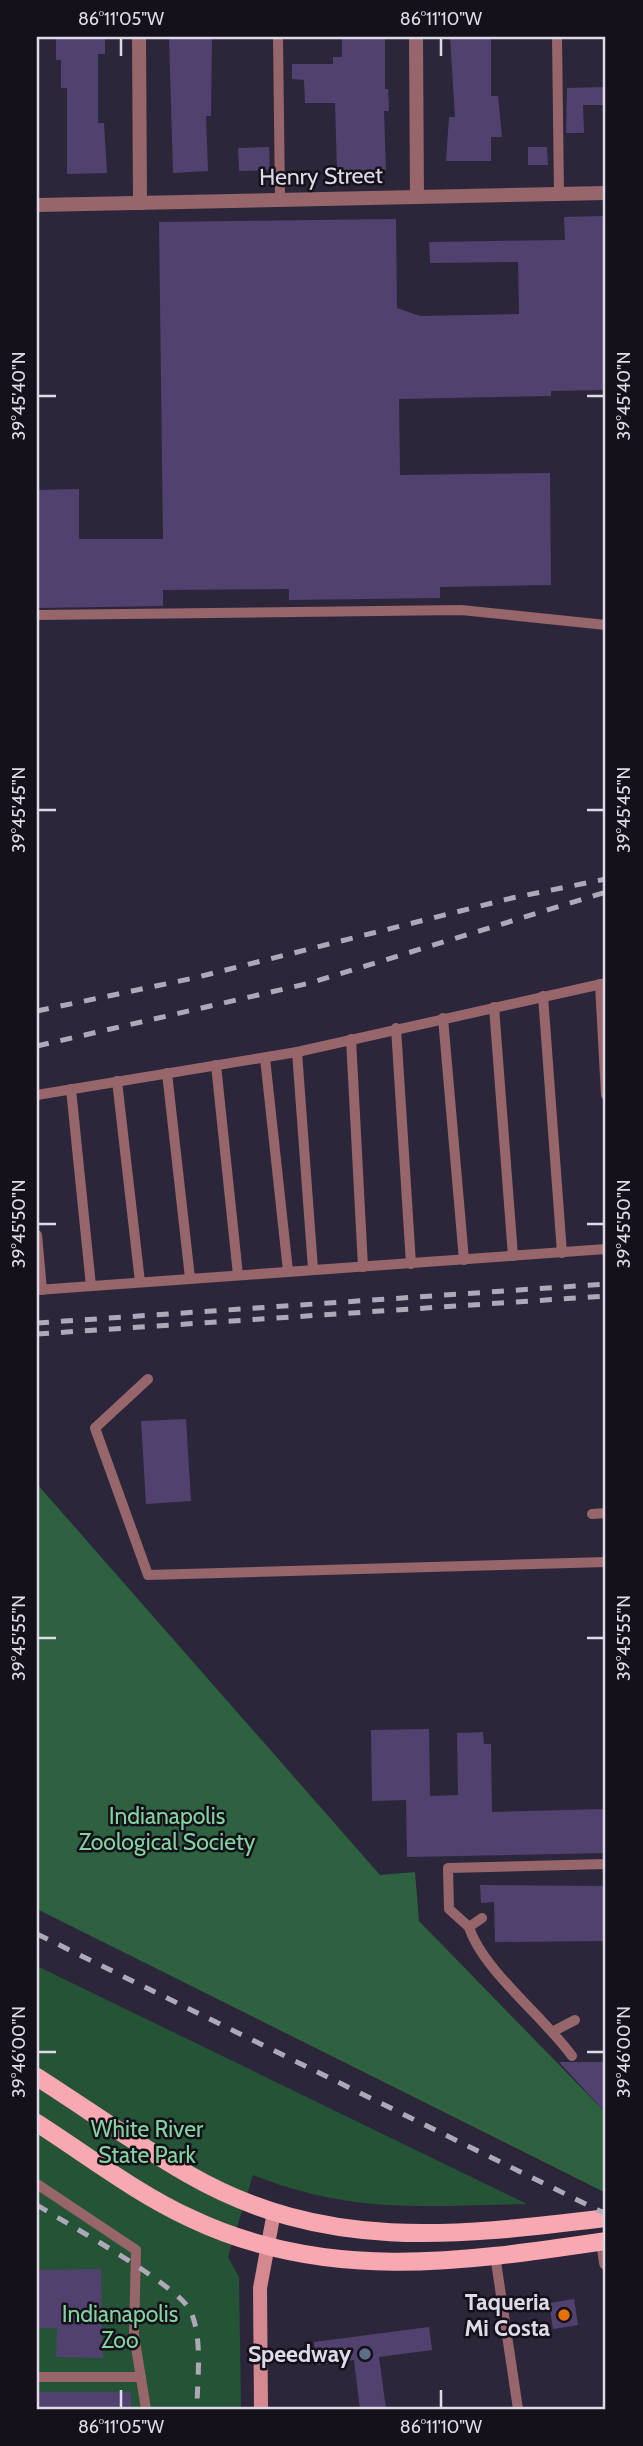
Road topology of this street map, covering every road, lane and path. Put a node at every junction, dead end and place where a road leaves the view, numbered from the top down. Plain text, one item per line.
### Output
1 (139, 37) edge
2 (278, 37) edge
3 (416, 37) edge
4 (557, 37) edge
5 (559, 194) junction
6 (606, 194) edge
7 (417, 197) junction
8 (280, 200) junction
9 (140, 203) junction
10 (37, 205) edge
11 (37, 615) edge
12 (606, 625) edge
13 (603, 983) edge
14 (544, 996) junction
15 (494, 1007) junction
16 (443, 1018) junction
17 (396, 1028) junction
18 (351, 1039) junction
19 (298, 1052) junction
20 (265, 1058) junction
21 (216, 1065) junction
22 (167, 1073) junction
23 (117, 1082) junction
24 (71, 1089) junction
25 (37, 1095) edge
26 (606, 1095) edge
27 (37, 1235) edge
28 (606, 1249) edge
29 (562, 1252) junction
30 (513, 1256) junction
31 (464, 1260) junction
32 (411, 1264) junction
33 (363, 1267) junction
34 (313, 1269) junction
35 (288, 1271) junction
36 (238, 1275) junction
37 (190, 1278) junction
38 (140, 1282) junction
39 (91, 1286) junction
40 (40, 1290) edge
41 (148, 1379) dead end
42 (606, 1513) edge
43 (592, 1514) dead end
44 (606, 1562) edge
45 (606, 1864) edge
46 (482, 1918) dead end
47 (469, 1927) junction
48 (575, 2020) dead end
49 (554, 2031) junction
50 (572, 2056) dead end
51 (37, 2077) edge
52 (37, 2123) edge
53 (37, 2184) edge
54 (274, 2212) junction
55 (606, 2218) edge
56 (605, 2241) edge
57 (268, 2247) junction
58 (495, 2255) junction
59 (606, 2263) edge
60 (37, 2377) edge
61 (141, 2377) junction
62 (146, 2409) edge
63 (261, 2409) edge
64 (518, 2409) edge

1 - 9 street
2 - 8 lane
3 - 7 street
4 - 5 lane
5 - 6 street, Henry Street
5 - 7 street, Henry Street
7 - 8 street, Henry Street
8 - 9 street, Henry Street
9 - 10 street, Henry Street
11 - 12 lane
13 - 14 lane
13 - 26 lane
14 - 15 lane
14 - 29 lane
15 - 16 lane
15 - 30 lane
16 - 17 lane
16 - 31 lane
17 - 18 lane
17 - 32 lane
18 - 19 lane
18 - 33 lane
19 - 20 lane
19 - 34 lane
20 - 21 lane
20 - 35 lane
21 - 22 lane
21 - 36 lane
22 - 23 lane
22 - 37 lane
23 - 24 lane
23 - 38 lane
24 - 25 lane
24 - 39 lane
27 - 40 lane
28 - 29 lane
29 - 30 lane
30 - 31 lane
31 - 32 lane
32 - 33 lane
33 - 34 lane
34 - 35 lane
35 - 36 lane
36 - 37 lane
37 - 38 lane
38 - 39 lane
39 - 40 lane
41 - 44 lane
42 - 43 lane
45 - 47 lane
46 - 47 lane
47 - 49 lane
48 - 49 lane
49 - 50 lane
51 - 54 main road
52 - 57 main road
53 - 61 lane
54 - 55 main road
54 - 57 main road
56 - 58 main road
56 - 59 street
57 - 58 main road
57 - 63 main road
58 - 64 lane
60 - 61 lane
61 - 62 lane

